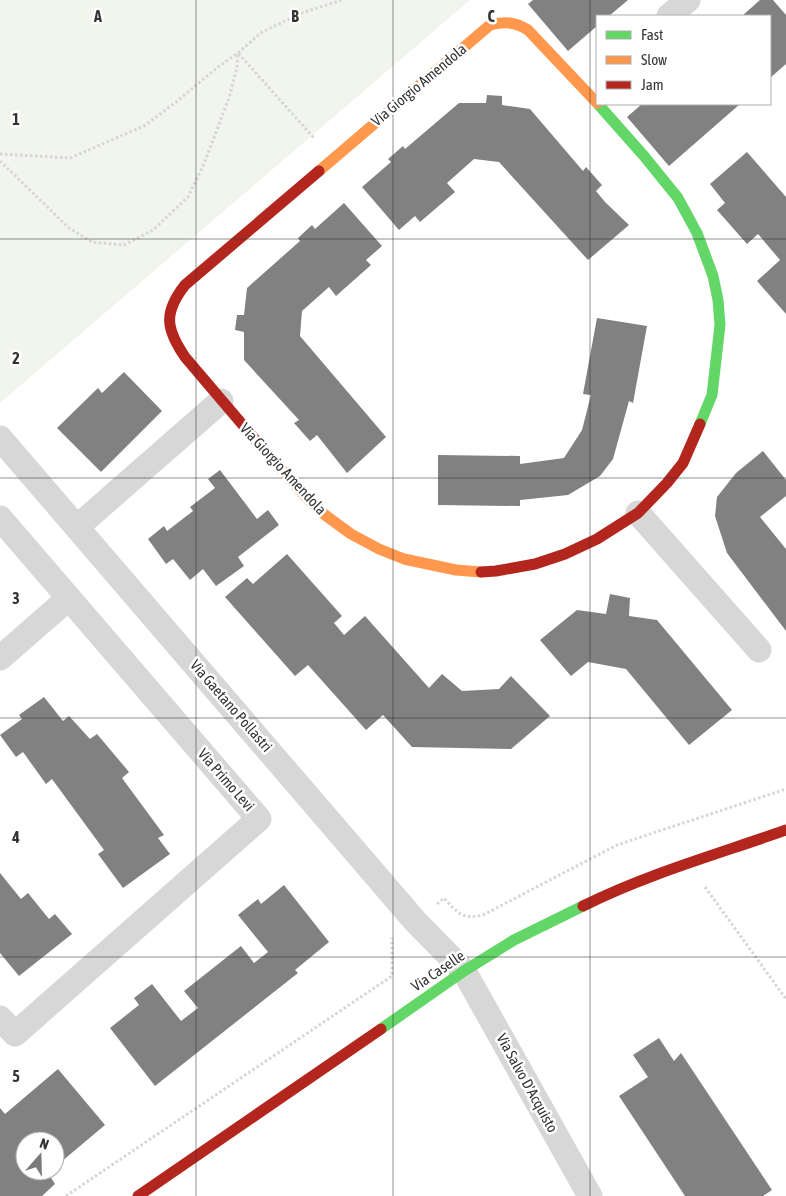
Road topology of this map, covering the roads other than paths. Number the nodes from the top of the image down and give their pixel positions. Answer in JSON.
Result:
{"nodes":[{"id":1,"x":688,"y":0,"type":"edge"},
{"id":2,"x":670,"y":15,"type":"edge"},
{"id":3,"x":594,"y":94,"type":"edge"},
{"id":4,"x":603,"y":105,"type":"edge"},
{"id":5,"x":221,"y":401,"type":"junction"},
{"id":6,"x":0,"y":438,"type":"edge"},
{"id":7,"x":638,"y":513,"type":"junction"},
{"id":8,"x":0,"y":518,"type":"edge"},
{"id":9,"x":77,"y":527,"type":"junction"},
{"id":10,"x":69,"y":598,"type":"junction"},
{"id":11,"x":758,"y":650,"type":"dead end"},
{"id":12,"x":0,"y":658,"type":"edge"},
{"id":13,"x":786,"y":830,"type":"edge"},
{"id":14,"x":464,"y":971,"type":"junction"},
{"id":15,"x":7,"y":1026,"type":"edge"},
{"id":16,"x":138,"y":1196,"type":"edge"},
{"id":17,"x":590,"y":1196,"type":"edge"}],
"edges":[{"from":1,"to":2,"type":"street"},
{"from":3,"to":5,"type":"street","name":"Via Giorgio Amendola"},
{"from":4,"to":7,"type":"street","name":"Via Giorgio Amendola"},
{"from":5,"to":7,"type":"street","name":"Via Giorgio Amendola"},
{"from":5,"to":9,"type":"street"},
{"from":6,"to":9,"type":"street","name":"Via Gaetano Pollastri"},
{"from":7,"to":11,"type":"street"},
{"from":8,"to":10,"type":"street","name":"Via Primo Levi"},
{"from":9,"to":14,"type":"street","name":"Via Gaetano Pollastri"},
{"from":10,"to":12,"type":"street"},
{"from":10,"to":15,"type":"street","name":"Via Primo Levi"},
{"from":13,"to":14,"type":"street","name":"Via Caselle"},
{"from":14,"to":16,"type":"street","name":"Via Caselle"},
{"from":14,"to":17,"type":"street","name":"Via Salvo D'Acquisto"}]}
